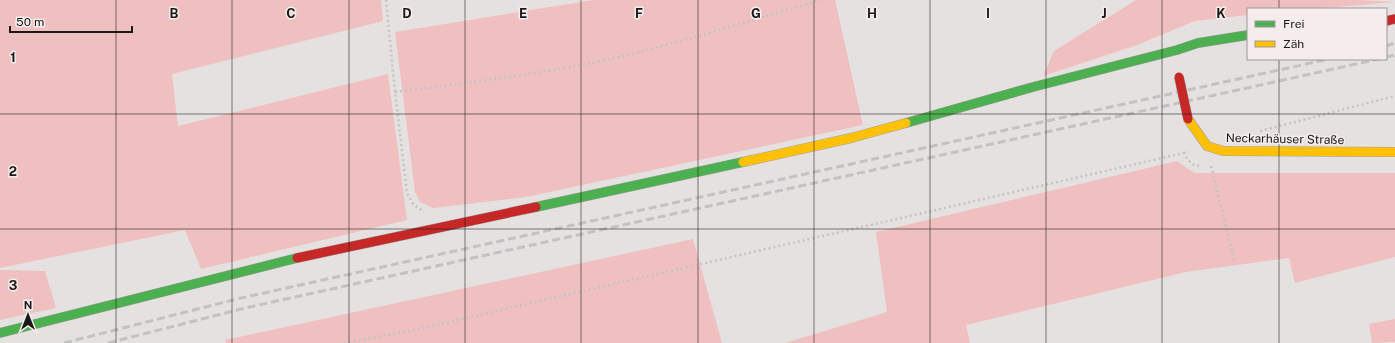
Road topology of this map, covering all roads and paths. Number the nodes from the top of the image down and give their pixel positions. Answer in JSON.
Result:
{"nodes":[{"id":1,"x":386,"y":0,"type":"edge"},
{"id":2,"x":821,"y":0,"type":"edge"},
{"id":3,"x":1247,"y":35,"type":"edge"},
{"id":4,"x":1179,"y":73,"type":"dead end"},
{"id":5,"x":395,"y":92,"type":"junction"},
{"id":6,"x":1395,"y":96,"type":"edge"},
{"id":7,"x":1255,"y":132,"type":"dead end"},
{"id":8,"x":1184,"y":152,"type":"dead end"},
{"id":9,"x":1395,"y":152,"type":"edge"},
{"id":10,"x":1211,"y":165,"type":"dead end"},
{"id":11,"x":430,"y":212,"type":"dead end"},
{"id":12,"x":1235,"y":263,"type":"dead end"},
{"id":13,"x":0,"y":333,"type":"edge"},
{"id":14,"x":344,"y":343,"type":"edge"}],
"edges":[{"from":1,"to":5,"type":"path"},
{"from":2,"to":5,"type":"path"},
{"from":3,"to":13,"type":"street"},
{"from":4,"to":9,"type":"street","name":"Neckarhäuser Straße","bridge":true},
{"from":5,"to":11,"type":"path"},
{"from":6,"to":7,"type":"path"},
{"from":8,"to":14,"type":"path"},
{"from":10,"to":12,"type":"path"}]}
